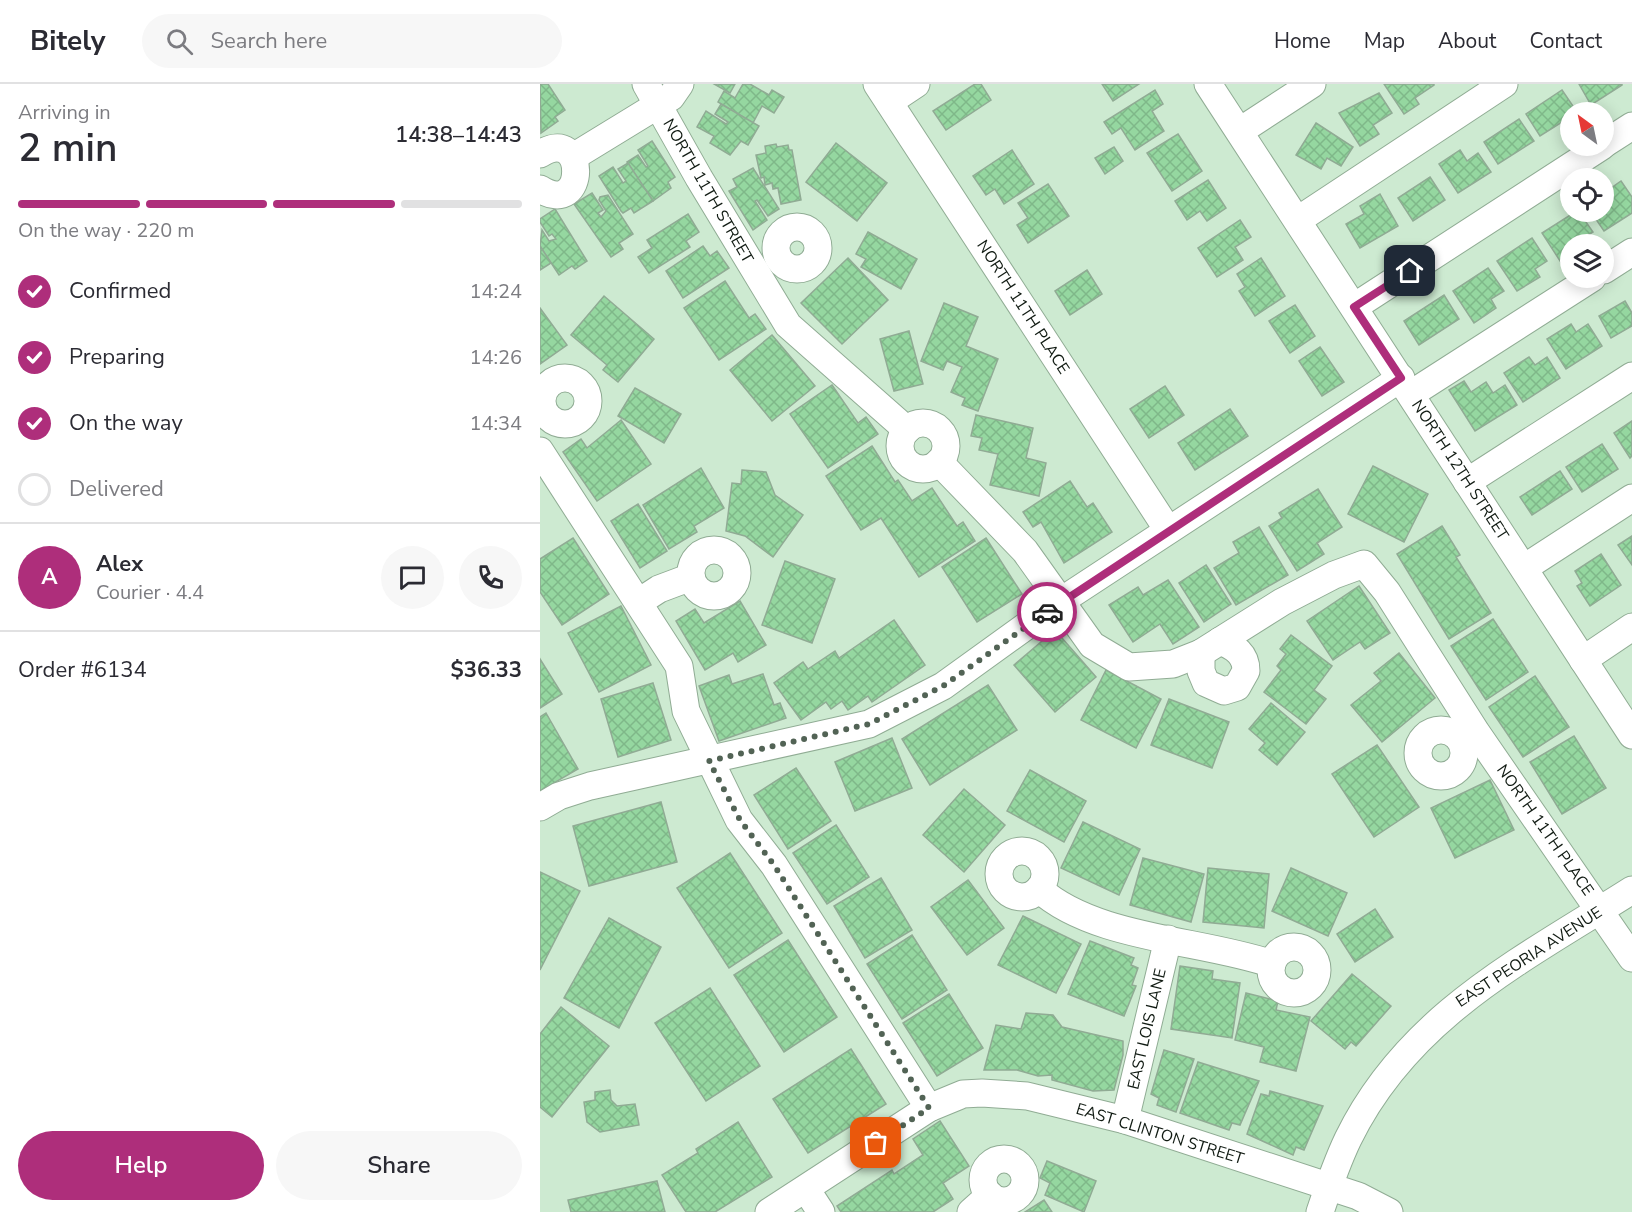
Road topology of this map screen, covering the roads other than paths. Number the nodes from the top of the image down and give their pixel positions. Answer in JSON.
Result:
{"nodes":[{"id":1,"x":680,"y":84,"type":"edge"},
{"id":2,"x":916,"y":84,"type":"edge"},
{"id":3,"x":1209,"y":84,"type":"edge"},
{"id":4,"x":1312,"y":84,"type":"edge"},
{"id":5,"x":1504,"y":84,"type":"edge"},
{"id":6,"x":883,"y":93,"type":"edge"},
{"id":7,"x":653,"y":94,"type":"edge"},
{"id":8,"x":1632,"y":126,"type":"edge"},
{"id":9,"x":1240,"y":131,"type":"junction"},
{"id":10,"x":1614,"y":138,"type":"edge"},
{"id":11,"x":540,"y":154,"type":"edge"},
{"id":12,"x":1586,"y":156,"type":"edge"},
{"id":13,"x":573,"y":157,"type":"junction"},
{"id":14,"x":540,"y":189,"type":"edge"},
{"id":15,"x":1298,"y":220,"type":"junction"},
{"id":16,"x":1632,"y":252,"type":"edge"},
{"id":17,"x":780,"y":260,"type":"dead end"},
{"id":18,"x":1614,"y":264,"type":"edge"},
{"id":19,"x":758,"y":277,"type":"junction"},
{"id":20,"x":1575,"y":288,"type":"edge"},
{"id":21,"x":1354,"y":307,"type":"junction"},
{"id":22,"x":1632,"y":376,"type":"edge"},
{"id":23,"x":1406,"y":386,"type":"junction"},
{"id":24,"x":540,"y":451,"type":"edge"},
{"id":25,"x":1467,"y":482,"type":"junction"},
{"id":26,"x":1632,"y":498,"type":"edge"},
{"id":27,"x":1168,"y":530,"type":"junction"},
{"id":28,"x":1364,"y":564,"type":"joint"},
{"id":29,"x":1524,"y":568,"type":"junction"},
{"id":30,"x":691,"y":576,"type":"dead end"},
{"id":31,"x":1061,"y":601,"type":"junction"},
{"id":32,"x":639,"y":602,"type":"junction"},
{"id":33,"x":1632,"y":627,"type":"edge"},
{"id":34,"x":1583,"y":660,"type":"junction"},
{"id":35,"x":1632,"y":735,"type":"edge"},
{"id":36,"x":709,"y":761,"type":"junction"},
{"id":37,"x":540,"y":807,"type":"edge"},
{"id":38,"x":1039,"y":889,"type":"dead end"},
{"id":39,"x":1632,"y":890,"type":"edge"},
{"id":40,"x":1601,"y":910,"type":"junction"},
{"id":41,"x":1168,"y":939,"type":"junction"},
{"id":42,"x":1632,"y":958,"type":"edge"},
{"id":43,"x":1272,"y":964,"type":"dead end"},
{"id":44,"x":929,"y":1108,"type":"junction"},
{"id":45,"x":1125,"y":1120,"type":"junction"},
{"id":46,"x":806,"y":1189,"type":"junction"},
{"id":47,"x":1325,"y":1200,"type":"edge"},
{"id":48,"x":769,"y":1212,"type":"edge"},
{"id":49,"x":820,"y":1212,"type":"edge"},
{"id":50,"x":1389,"y":1212,"type":"edge"}],
"edges":[{"from":1,"to":7,"type":"street","name":"NORTH 11TH STREET"},
{"from":2,"to":6,"type":"street"},
{"from":3,"to":9,"type":"street","name":"NORTH 12TH STREET"},
{"from":4,"to":9,"type":"street"},
{"from":5,"to":15,"type":"street"},
{"from":6,"to":27,"type":"street","name":"NORTH 11TH PLACE"},
{"from":7,"to":13,"type":"street"},
{"from":7,"to":19,"type":"street","name":"NORTH 11TH STREET"},
{"from":8,"to":10,"type":"street"},
{"from":9,"to":15,"type":"street","name":"NORTH 12TH STREET"},
{"from":11,"to":13,"type":"street"},
{"from":12,"to":21,"type":"street"},
{"from":13,"to":14,"type":"street"},
{"from":15,"to":21,"type":"street","name":"NORTH 12TH STREET"},
{"from":16,"to":18,"type":"street"},
{"from":17,"to":19,"type":"street","name":"NORTH 11TH STREET"},
{"from":19,"to":31,"type":"street","name":"NORTH 11TH STREET"},
{"from":20,"to":23,"type":"street"},
{"from":21,"to":23,"type":"street","name":"NORTH 12TH STREET"},
{"from":22,"to":25,"type":"street"},
{"from":23,"to":25,"type":"street","name":"NORTH 12TH STREET"},
{"from":23,"to":27,"type":"street"},
{"from":24,"to":32,"type":"street"},
{"from":25,"to":29,"type":"street","name":"NORTH 12TH STREET"},
{"from":26,"to":29,"type":"street"},
{"from":27,"to":31,"type":"street"},
{"from":28,"to":31,"type":"street","name":"NORTH 11TH STREET"},
{"from":28,"to":40,"type":"street","name":"NORTH 11TH PLACE"},
{"from":29,"to":34,"type":"street","name":"NORTH 12TH STREET"},
{"from":30,"to":32,"type":"street"},
{"from":31,"to":36,"type":"street"},
{"from":32,"to":36,"type":"street"},
{"from":33,"to":34,"type":"street"},
{"from":34,"to":35,"type":"street","name":"NORTH 12TH STREET"},
{"from":36,"to":37,"type":"street"},
{"from":36,"to":44,"type":"street"},
{"from":38,"to":41,"type":"street"},
{"from":39,"to":40,"type":"street","name":"EAST PEORIA AVENUE"},
{"from":40,"to":42,"type":"street","name":"NORTH 11TH PLACE"},
{"from":40,"to":47,"type":"street","name":"EAST PEORIA AVENUE"},
{"from":41,"to":43,"type":"street"},
{"from":41,"to":45,"type":"street","name":"EAST LOIS LANE"},
{"from":44,"to":45,"type":"street","name":"EAST CLINTON STREET"},
{"from":44,"to":46,"type":"street","name":"EAST CLINTON STREET"},
{"from":45,"to":47,"type":"street","name":"EAST CLINTON STREET"},
{"from":46,"to":48,"type":"street","name":"EAST CLINTON STREET"},
{"from":46,"to":49,"type":"street"},
{"from":47,"to":50,"type":"street","name":"EAST CLINTON STREET"}]}
